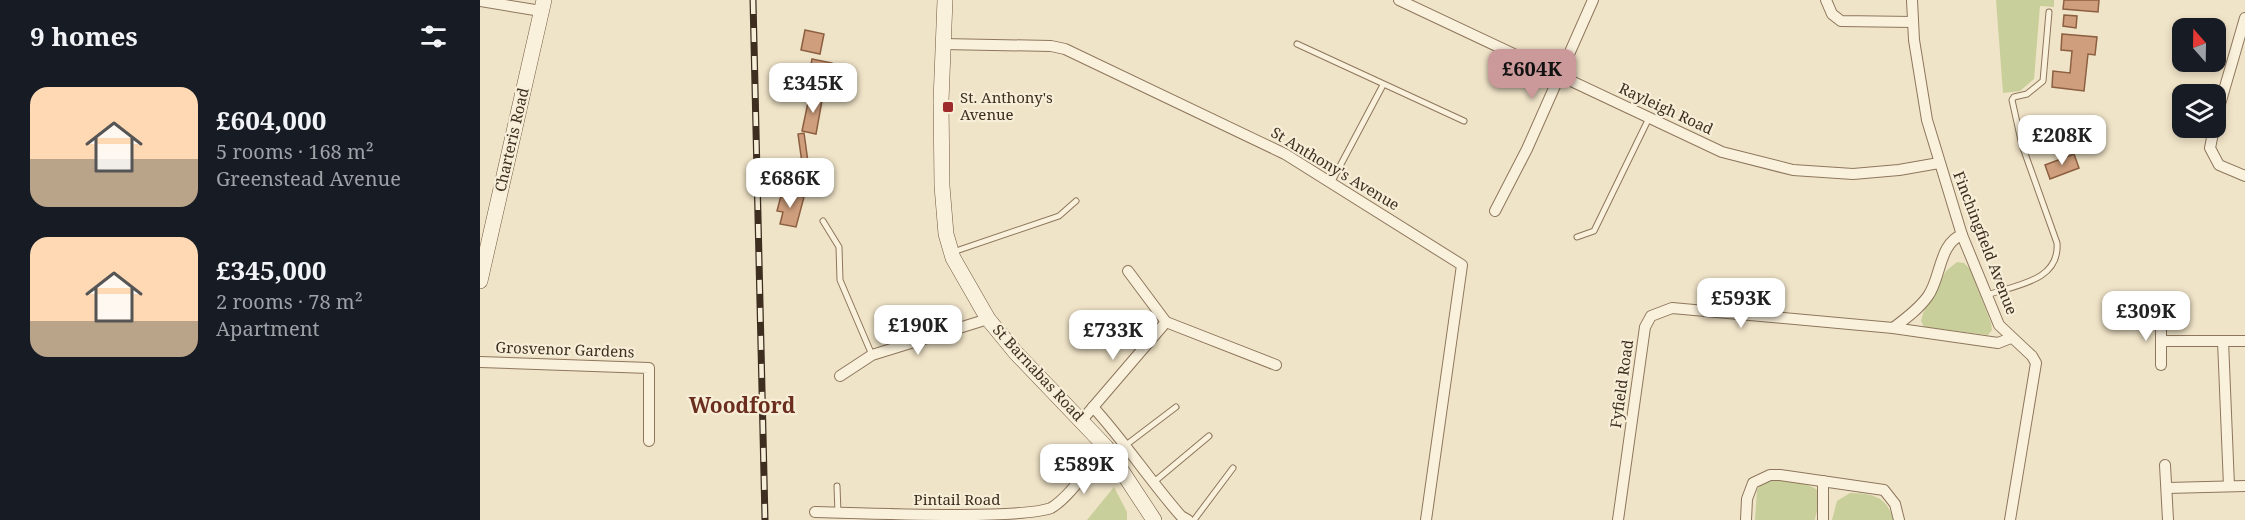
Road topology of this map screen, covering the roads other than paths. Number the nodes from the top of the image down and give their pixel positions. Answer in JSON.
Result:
{"nodes":[{"id":1,"x":945,"y":0,"type":"edge"},
{"id":2,"x":1399,"y":0,"type":"edge"},
{"id":3,"x":1593,"y":0,"type":"edge"},
{"id":4,"x":1826,"y":0,"type":"edge"},
{"id":5,"x":1912,"y":0,"type":"edge"},
{"id":6,"x":480,"y":1,"type":"edge"},
{"id":7,"x":543,"y":6,"type":"edge"},
{"id":8,"x":2049,"y":12,"type":"dead end"},
{"id":9,"x":2245,"y":18,"type":"edge"},
{"id":10,"x":1913,"y":22,"type":"junction"},
{"id":11,"x":943,"y":44,"type":"junction"},
{"id":12,"x":1297,"y":44,"type":"dead end"},
{"id":13,"x":1558,"y":75,"type":"junction"},
{"id":14,"x":2226,"y":84,"type":"edge"},
{"id":15,"x":1383,"y":85,"type":"junction"},
{"id":16,"x":1649,"y":118,"type":"junction"},
{"id":17,"x":1464,"y":121,"type":"dead end"},
{"id":18,"x":2212,"y":138,"type":"edge"},
{"id":19,"x":1939,"y":163,"type":"junction"},
{"id":20,"x":2245,"y":176,"type":"edge"},
{"id":21,"x":1331,"y":183,"type":"junction"},
{"id":22,"x":1076,"y":201,"type":"dead end"},
{"id":23,"x":1495,"y":211,"type":"dead end"},
{"id":24,"x":823,"y":221,"type":"dead end"},
{"id":25,"x":1962,"y":235,"type":"junction"},
{"id":26,"x":1577,"y":237,"type":"dead end"},
{"id":27,"x":952,"y":253,"type":"junction"},
{"id":28,"x":1128,"y":271,"type":"dead end"},
{"id":29,"x":480,"y":281,"type":"edge"},
{"id":30,"x":1986,"y":295,"type":"junction"},
{"id":31,"x":988,"y":319,"type":"junction"},
{"id":32,"x":2161,"y":319,"type":"dead end"},
{"id":33,"x":1166,"y":322,"type":"junction"},
{"id":34,"x":1893,"y":328,"type":"junction"},
{"id":35,"x":2011,"y":338,"type":"junction"},
{"id":36,"x":2161,"y":341,"type":"junction"},
{"id":37,"x":2223,"y":341,"type":"junction"},
{"id":38,"x":2245,"y":341,"type":"edge"},
{"id":39,"x":872,"y":356,"type":"junction"},
{"id":40,"x":480,"y":362,"type":"edge"},
{"id":41,"x":1276,"y":365,"type":"dead end"},
{"id":42,"x":2161,"y":365,"type":"dead end"},
{"id":43,"x":840,"y":376,"type":"dead end"},
{"id":44,"x":1176,"y":406,"type":"dead end"},
{"id":45,"x":1093,"y":407,"type":"junction"},
{"id":46,"x":1082,"y":420,"type":"junction"},
{"id":47,"x":1209,"y":436,"type":"dead end"},
{"id":48,"x":649,"y":441,"type":"dead end"},
{"id":49,"x":1126,"y":445,"type":"junction"},
{"id":50,"x":1106,"y":447,"type":"junction"},
{"id":51,"x":2166,"y":465,"type":"dead end"},
{"id":52,"x":1233,"y":468,"type":"dead end"},
{"id":53,"x":1823,"y":481,"type":"junction"},
{"id":54,"x":1152,"y":483,"type":"junction"},
{"id":55,"x":837,"y":486,"type":"dead end"},
{"id":56,"x":2229,"y":486,"type":"junction"},
{"id":57,"x":2245,"y":486,"type":"edge"},
{"id":58,"x":2167,"y":488,"type":"junction"},
{"id":59,"x":815,"y":512,"type":"dead end"},
{"id":60,"x":838,"y":513,"type":"junction"},
{"id":61,"x":1147,"y":513,"type":"edge"},
{"id":62,"x":1188,"y":520,"type":"edge"},
{"id":63,"x":1194,"y":520,"type":"edge"},
{"id":64,"x":1426,"y":520,"type":"edge"},
{"id":65,"x":1618,"y":520,"type":"edge"},
{"id":66,"x":1746,"y":520,"type":"edge"},
{"id":67,"x":1822,"y":520,"type":"edge"},
{"id":68,"x":1899,"y":520,"type":"edge"},
{"id":69,"x":2010,"y":520,"type":"edge"},
{"id":70,"x":2168,"y":520,"type":"edge"}],
"edges":[{"from":1,"to":11,"type":"street","name":"St Barnabas Road"},
{"from":2,"to":13,"type":"street","name":"Rayleigh Road"},
{"from":3,"to":13,"type":"street"},
{"from":4,"to":10,"type":"street"},
{"from":5,"to":10,"type":"street","name":"Finchingfield Avenue"},
{"from":6,"to":7,"type":"street"},
{"from":7,"to":29,"type":"street","name":"Charteris Road"},
{"from":8,"to":30,"type":"lane"},
{"from":9,"to":14,"type":"street"},
{"from":10,"to":19,"type":"street","name":"Finchingfield Avenue"},
{"from":11,"to":21,"type":"street","name":"St Anthony's Avenue"},
{"from":11,"to":27,"type":"street","name":"St Barnabas Road"},
{"from":12,"to":15,"type":"lane"},
{"from":13,"to":16,"type":"street","name":"Rayleigh Road"},
{"from":13,"to":23,"type":"street"},
{"from":15,"to":17,"type":"lane"},
{"from":15,"to":21,"type":"lane"},
{"from":16,"to":19,"type":"street","name":"Rayleigh Road"},
{"from":16,"to":26,"type":"lane"},
{"from":18,"to":20,"type":"street"},
{"from":19,"to":25,"type":"street","name":"Finchingfield Avenue"},
{"from":21,"to":64,"type":"street","name":"St Anthony's Avenue"},
{"from":22,"to":27,"type":"lane"},
{"from":24,"to":39,"type":"lane"},
{"from":25,"to":30,"type":"street","name":"Finchingfield Avenue"},
{"from":25,"to":34,"type":"street"},
{"from":27,"to":31,"type":"street","name":"St Barnabas Road"},
{"from":28,"to":33,"type":"street"},
{"from":30,"to":35,"type":"street","name":"Finchingfield Avenue"},
{"from":31,"to":39,"type":"street"},
{"from":31,"to":46,"type":"street","name":"St Barnabas Road"},
{"from":32,"to":36,"type":"street"},
{"from":33,"to":41,"type":"street"},
{"from":33,"to":45,"type":"street"},
{"from":34,"to":35,"type":"street","name":"Fyfield Road"},
{"from":34,"to":65,"type":"street","name":"Fyfield Road"},
{"from":35,"to":69,"type":"street","name":"Finchingfield Avenue"},
{"from":36,"to":37,"type":"street"},
{"from":36,"to":42,"type":"street"},
{"from":37,"to":38,"type":"street"},
{"from":37,"to":56,"type":"street"},
{"from":39,"to":43,"type":"street"},
{"from":40,"to":48,"type":"street","name":"Grosvenor Gardens"},
{"from":44,"to":49,"type":"lane"},
{"from":45,"to":46,"type":"street"},
{"from":45,"to":49,"type":"street"},
{"from":46,"to":50,"type":"street","name":"St Barnabas Road"},
{"from":47,"to":54,"type":"lane"},
{"from":49,"to":54,"type":"street"},
{"from":50,"to":60,"type":"street","name":"Pintail Road"},
{"from":50,"to":61,"type":"street","name":"St Barnabas Road"},
{"from":51,"to":58,"type":"street"},
{"from":52,"to":63,"type":"lane"},
{"from":53,"to":66,"type":"street"},
{"from":53,"to":67,"type":"street"},
{"from":53,"to":68,"type":"street"},
{"from":54,"to":62,"type":"street"},
{"from":55,"to":60,"type":"lane"},
{"from":56,"to":57,"type":"street"},
{"from":56,"to":58,"type":"street"},
{"from":58,"to":70,"type":"street"},
{"from":59,"to":60,"type":"street","name":"Pintail Road"}]}
